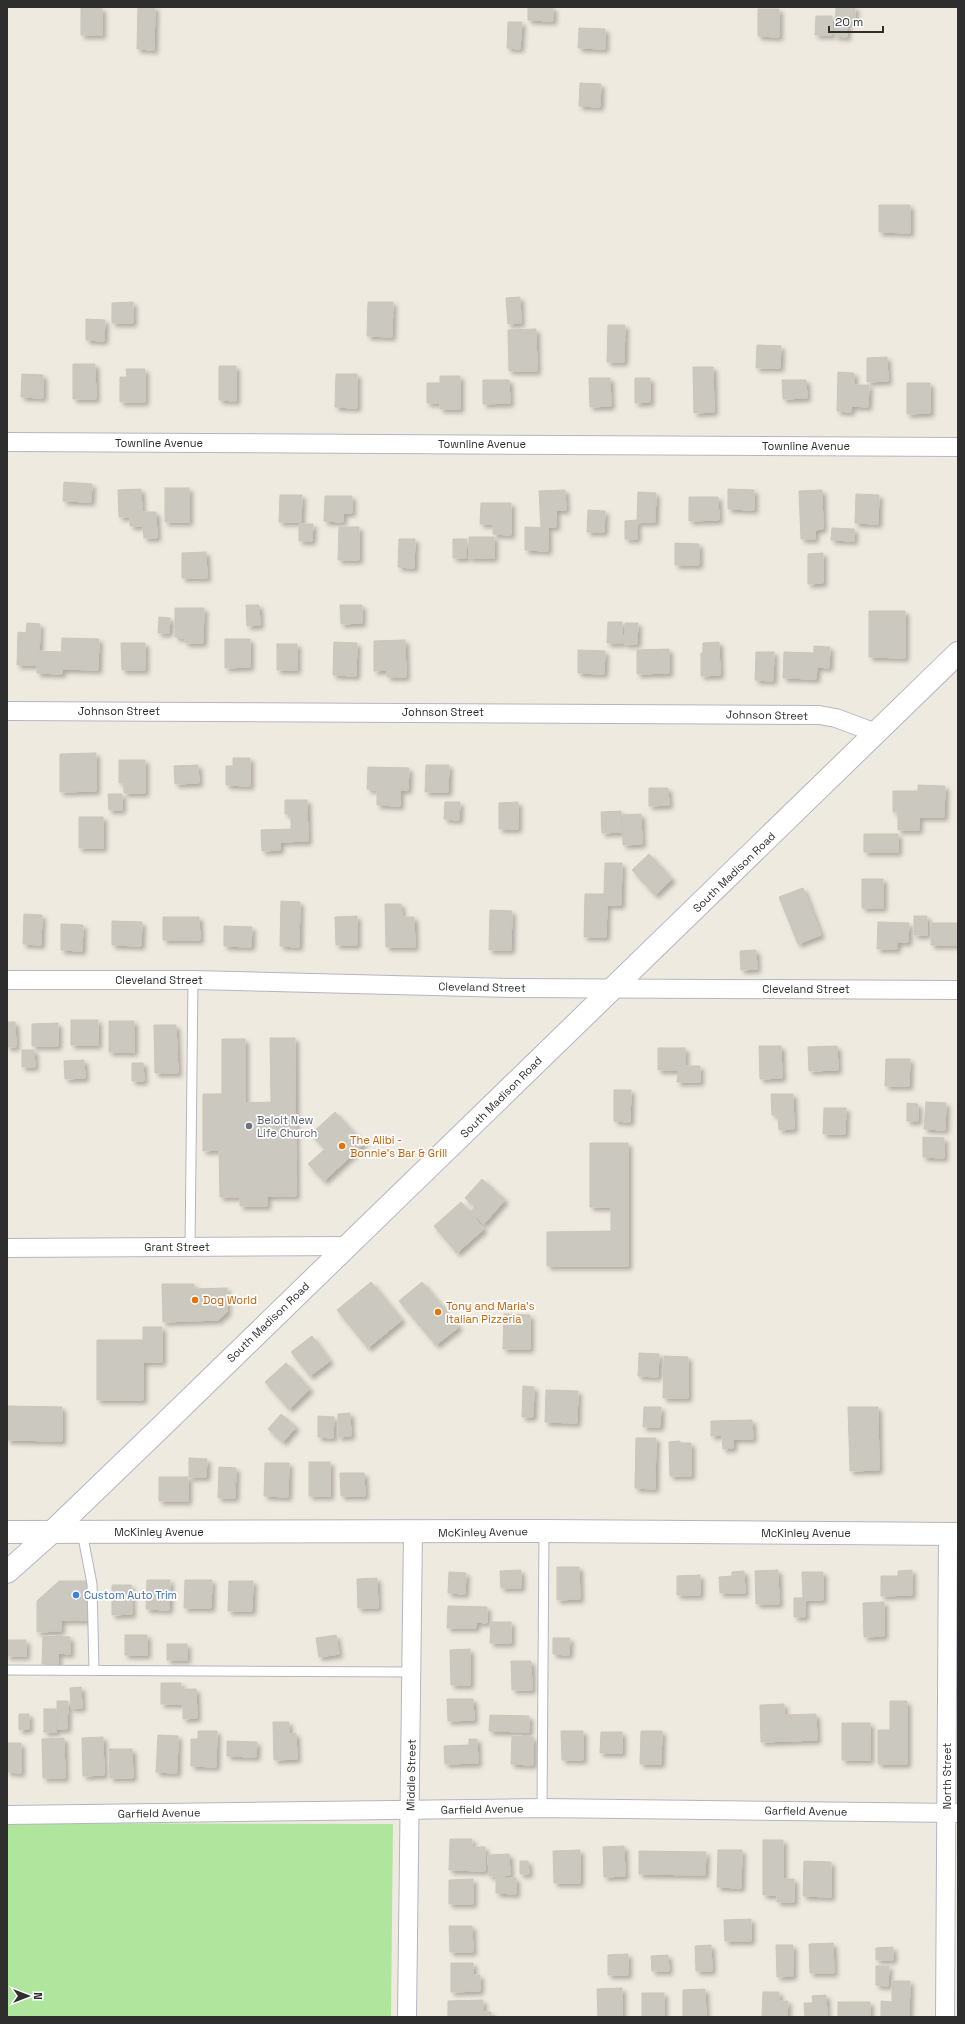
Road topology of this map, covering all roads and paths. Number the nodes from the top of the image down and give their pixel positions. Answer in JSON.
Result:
{"nodes":[{"id":1,"x":7,"y":442,"type":"edge"},
{"id":2,"x":958,"y":447,"type":"edge"},
{"id":3,"x":958,"y":653,"type":"edge"},
{"id":4,"x":7,"y":711,"type":"edge"},
{"id":5,"x":876,"y":733,"type":"junction"},
{"id":6,"x":7,"y":980,"type":"edge"},
{"id":7,"x":193,"y":980,"type":"junction"},
{"id":8,"x":614,"y":988,"type":"junction"},
{"id":9,"x":958,"y":990,"type":"edge"},
{"id":10,"x":347,"y":1246,"type":"junction"},
{"id":11,"x":190,"y":1247,"type":"junction"},
{"id":12,"x":7,"y":1248,"type":"edge"},
{"id":13,"x":544,"y":1531,"type":"junction"},
{"id":14,"x":7,"y":1532,"type":"edge"},
{"id":15,"x":52,"y":1532,"type":"junction"},
{"id":16,"x":82,"y":1532,"type":"junction"},
{"id":17,"x":413,"y":1532,"type":"junction"},
{"id":18,"x":953,"y":1534,"type":"edge"},
{"id":19,"x":7,"y":1572,"type":"edge"},
{"id":20,"x":7,"y":1670,"type":"edge"},
{"id":21,"x":94,"y":1670,"type":"junction"},
{"id":22,"x":412,"y":1672,"type":"junction"},
{"id":23,"x":542,"y":1808,"type":"junction"},
{"id":24,"x":410,"y":1810,"type":"junction"},
{"id":25,"x":952,"y":1813,"type":"edge"},
{"id":26,"x":7,"y":1815,"type":"edge"},
{"id":27,"x":407,"y":2017,"type":"edge"},
{"id":28,"x":945,"y":2017,"type":"edge"}],
"edges":[{"from":1,"to":2,"type":"street","name":"Townline Avenue"},
{"from":3,"to":5,"type":"main road","name":"South Madison Road"},
{"from":4,"to":5,"type":"street","name":"Johnson Street"},
{"from":5,"to":8,"type":"main road","name":"South Madison Road"},
{"from":6,"to":7,"type":"street","name":"Cleveland Street"},
{"from":7,"to":8,"type":"street","name":"Cleveland Street"},
{"from":7,"to":11,"type":"lane"},
{"from":8,"to":9,"type":"street","name":"Cleveland Street"},
{"from":8,"to":10,"type":"main road","name":"South Madison Road"},
{"from":10,"to":11,"type":"street","name":"Grant Street"},
{"from":10,"to":15,"type":"main road","name":"South Madison Road"},
{"from":11,"to":12,"type":"street","name":"Grant Street"},
{"from":13,"to":17,"type":"main road","name":"McKinley Avenue"},
{"from":13,"to":18,"type":"main road","name":"McKinley Avenue"},
{"from":13,"to":23,"type":"lane"},
{"from":14,"to":15,"type":"main road","name":"McKinley Avenue"},
{"from":15,"to":16,"type":"main road","name":"McKinley Avenue"},
{"from":15,"to":19,"type":"main road","name":"South Madison Road"},
{"from":16,"to":17,"type":"main road","name":"McKinley Avenue"},
{"from":16,"to":21,"type":"lane"},
{"from":17,"to":22,"type":"street","name":"Middle Street"},
{"from":18,"to":25,"type":"street","name":"North Street"},
{"from":20,"to":21,"type":"lane"},
{"from":21,"to":22,"type":"lane"},
{"from":22,"to":24,"type":"street","name":"Middle Street"},
{"from":23,"to":24,"type":"street","name":"Garfield Avenue"},
{"from":23,"to":25,"type":"street","name":"Garfield Avenue"},
{"from":24,"to":26,"type":"street","name":"Garfield Avenue"},
{"from":24,"to":27,"type":"street","name":"Middle Street"},
{"from":25,"to":28,"type":"street","name":"North Street"}]}
